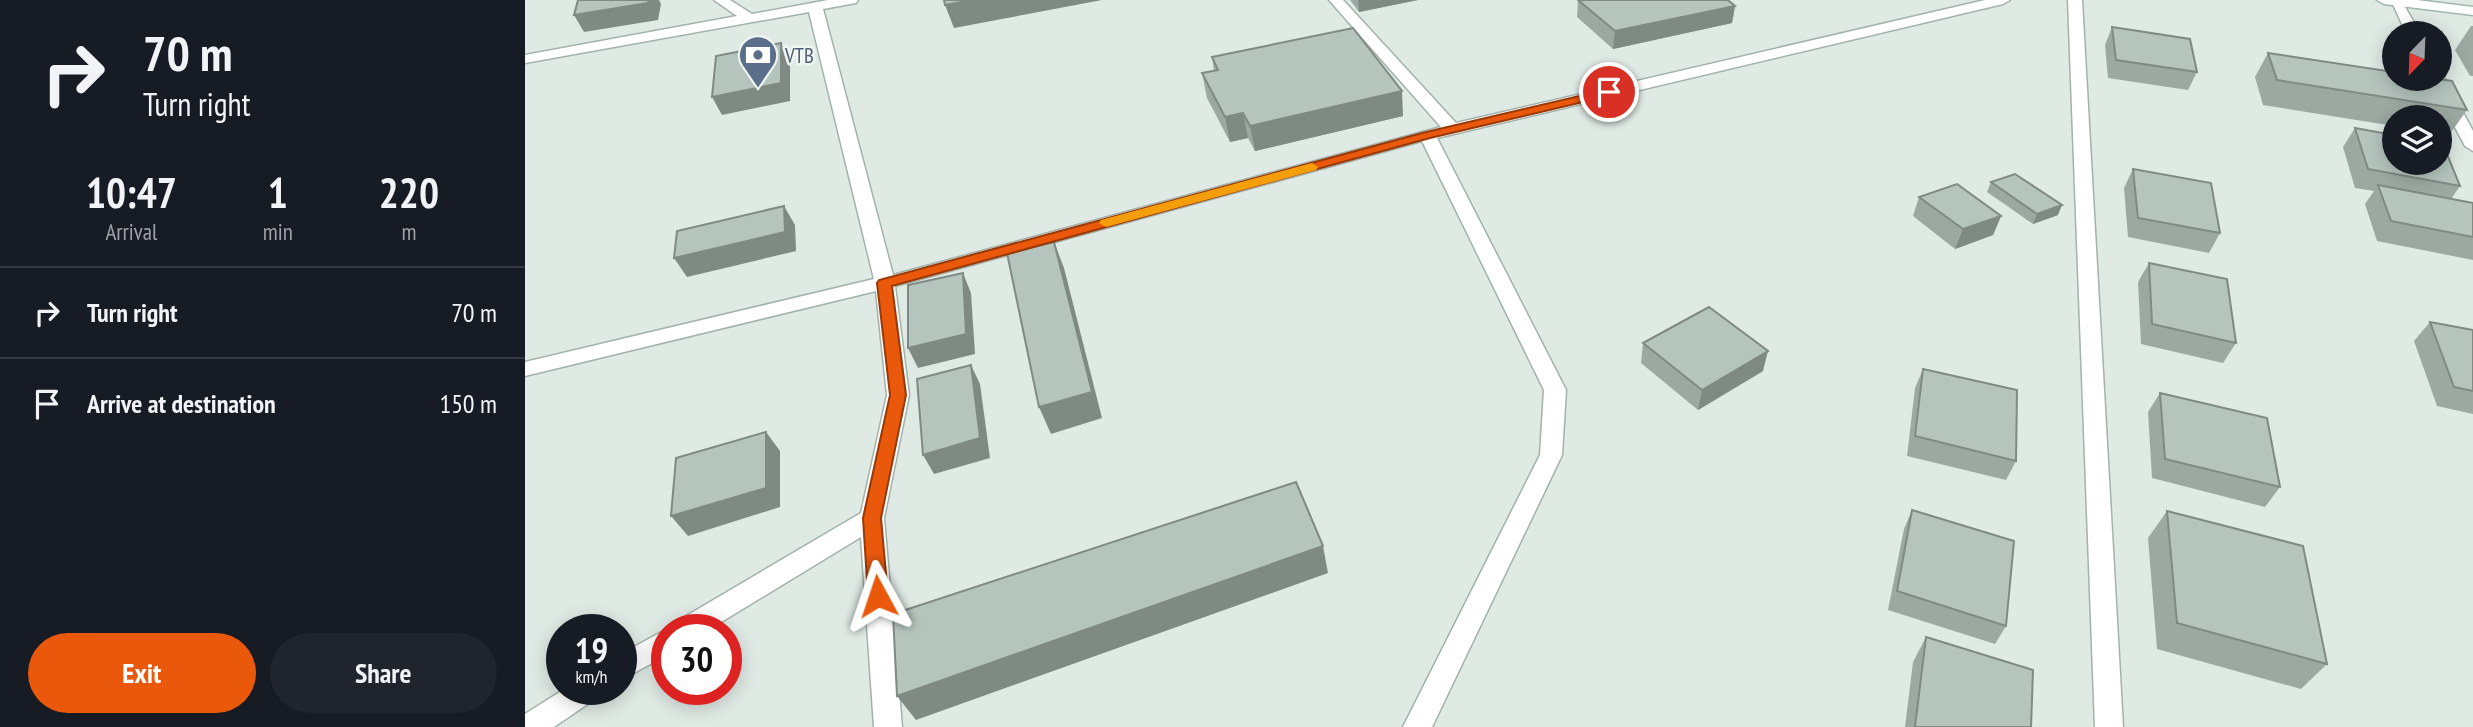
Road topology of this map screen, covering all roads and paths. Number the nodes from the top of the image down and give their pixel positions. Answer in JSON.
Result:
{"nodes":[{"id":1,"x":721,"y":0,"type":"edge"},
{"id":2,"x":851,"y":0,"type":"edge"},
{"id":3,"x":1336,"y":0,"type":"edge"},
{"id":4,"x":2003,"y":0,"type":"edge"},
{"id":5,"x":2075,"y":0,"type":"edge"},
{"id":6,"x":2390,"y":1,"type":"edge"},
{"id":7,"x":815,"y":7,"type":"junction"},
{"id":8,"x":2473,"y":11,"type":"edge"},
{"id":9,"x":750,"y":19,"type":"junction"},
{"id":10,"x":2404,"y":21,"type":"edge"},
{"id":11,"x":525,"y":59,"type":"edge"},
{"id":12,"x":2443,"y":91,"type":"edge"},
{"id":13,"x":1452,"y":129,"type":"junction"},
{"id":14,"x":1427,"y":135,"type":"junction"},
{"id":15,"x":2473,"y":146,"type":"edge"},
{"id":16,"x":884,"y":283,"type":"junction"},
{"id":17,"x":525,"y":369,"type":"edge"},
{"id":18,"x":872,"y":518,"type":"junction"},
{"id":19,"x":712,"y":614,"type":"edge"},
{"id":20,"x":563,"y":705,"type":"edge"},
{"id":21,"x":530,"y":727,"type":"edge"},
{"id":22,"x":888,"y":727,"type":"edge"},
{"id":23,"x":1417,"y":727,"type":"edge"},
{"id":24,"x":2109,"y":727,"type":"edge"}],
"edges":[{"from":1,"to":9,"type":"street"},
{"from":2,"to":7,"type":"street"},
{"from":3,"to":13,"type":"street"},
{"from":4,"to":13,"type":"street"},
{"from":5,"to":24,"type":"street"},
{"from":6,"to":8,"type":"street"},
{"from":6,"to":10,"type":"street"},
{"from":7,"to":9,"type":"street"},
{"from":7,"to":16,"type":"street"},
{"from":9,"to":11,"type":"street"},
{"from":12,"to":15,"type":"street"},
{"from":13,"to":14,"type":"street"},
{"from":14,"to":16,"type":"street"},
{"from":14,"to":23,"type":"street"},
{"from":16,"to":17,"type":"street"},
{"from":16,"to":18,"type":"street"},
{"from":18,"to":19,"type":"street"},
{"from":18,"to":22,"type":"street"},
{"from":20,"to":21,"type":"street"}]}
